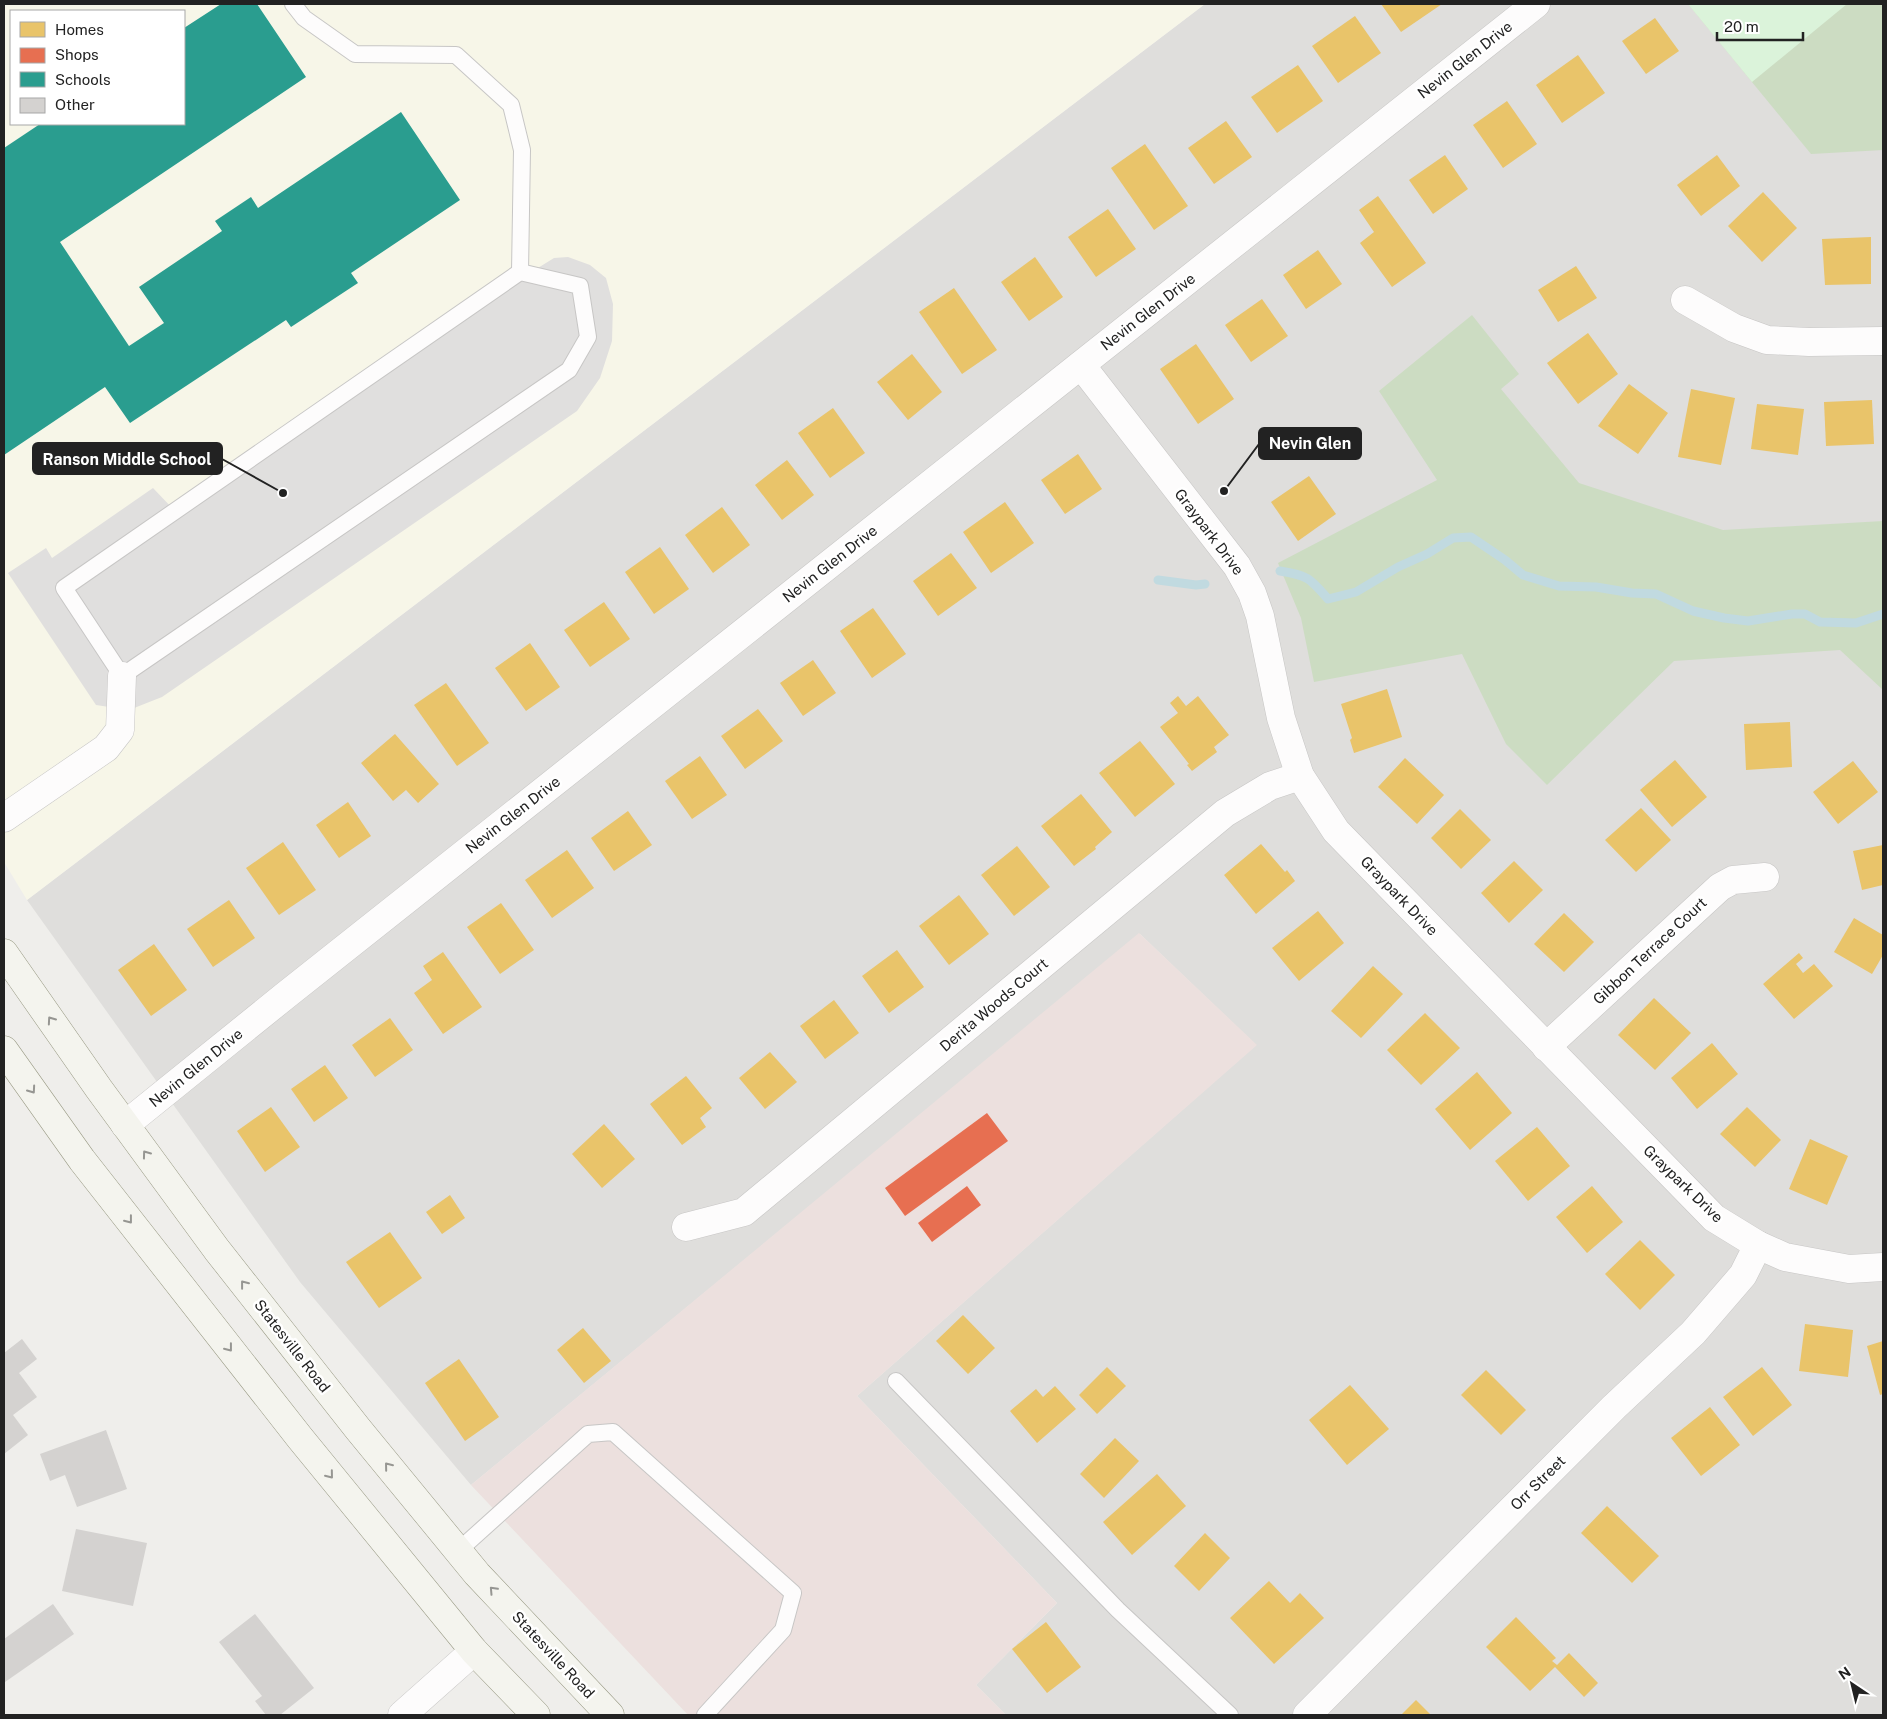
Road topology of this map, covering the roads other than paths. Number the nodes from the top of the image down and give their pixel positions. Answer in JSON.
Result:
{"nodes":[{"id":1,"x":293,"y":4,"type":"edge"},
{"id":2,"x":1536,"y":4,"type":"edge"},
{"id":3,"x":520,"y":272,"type":"junction"},
{"id":4,"x":1685,"y":300,"type":"dead end"},
{"id":5,"x":1883,"y":341,"type":"edge"},
{"id":6,"x":1081,"y":365,"type":"junction"},
{"id":7,"x":122,"y":676,"type":"junction"},
{"id":8,"x":1300,"y":776,"type":"junction"},
{"id":9,"x":4,"y":818,"type":"edge"},
{"id":10,"x":1765,"y":877,"type":"dead end"},
{"id":11,"x":4,"y":952,"type":"edge"},
{"id":12,"x":1546,"y":1047,"type":"junction"},
{"id":13,"x":4,"y":1050,"type":"edge"},
{"id":14,"x":125,"y":1125,"type":"junction"},
{"id":15,"x":686,"y":1228,"type":"dead end"},
{"id":16,"x":1758,"y":1245,"type":"junction"},
{"id":17,"x":1883,"y":1267,"type":"edge"},
{"id":18,"x":896,"y":1381,"type":"dead end"},
{"id":19,"x":458,"y":1551,"type":"junction"},
{"id":20,"x":474,"y":1651,"type":"junction"},
{"id":21,"x":402,"y":1715,"type":"edge"},
{"id":22,"x":536,"y":1715,"type":"edge"},
{"id":23,"x":610,"y":1715,"type":"edge"},
{"id":24,"x":705,"y":1715,"type":"edge"},
{"id":25,"x":1230,"y":1715,"type":"edge"},
{"id":26,"x":1307,"y":1715,"type":"edge"}],
"edges":[{"from":1,"to":3,"type":"lane"},
{"from":2,"to":6,"type":"street","name":"Nevin Glen Drive"},
{"from":3,"to":7,"type":"lane"},
{"from":3,"to":7,"type":"lane"},
{"from":4,"to":5,"type":"street"},
{"from":6,"to":8,"type":"street","name":"Graypark Drive"},
{"from":6,"to":14,"type":"street","name":"Nevin Glen Drive"},
{"from":7,"to":9,"type":"street"},
{"from":8,"to":12,"type":"street","name":"Graypark Drive"},
{"from":8,"to":15,"type":"street","name":"Derita Woods Court"},
{"from":10,"to":12,"type":"street","name":"Gibbon Terrace Court"},
{"from":14,"to":11,"type":"main road","name":"Statesville Road","one_way":true},
{"from":12,"to":16,"type":"street","name":"Graypark Drive"},
{"from":13,"to":20,"type":"main road","one_way":true},
{"from":19,"to":14,"type":"main road","name":"Statesville Road","one_way":true},
{"from":16,"to":17,"type":"street","name":"Graypark Drive"},
{"from":16,"to":26,"type":"street","name":"Orr Street"},
{"from":18,"to":25,"type":"lane"},
{"from":23,"to":19,"type":"main road","name":"Statesville Road","one_way":true},
{"from":19,"to":24,"type":"lane"},
{"from":20,"to":21,"type":"street"},
{"from":20,"to":22,"type":"main road"}]}
